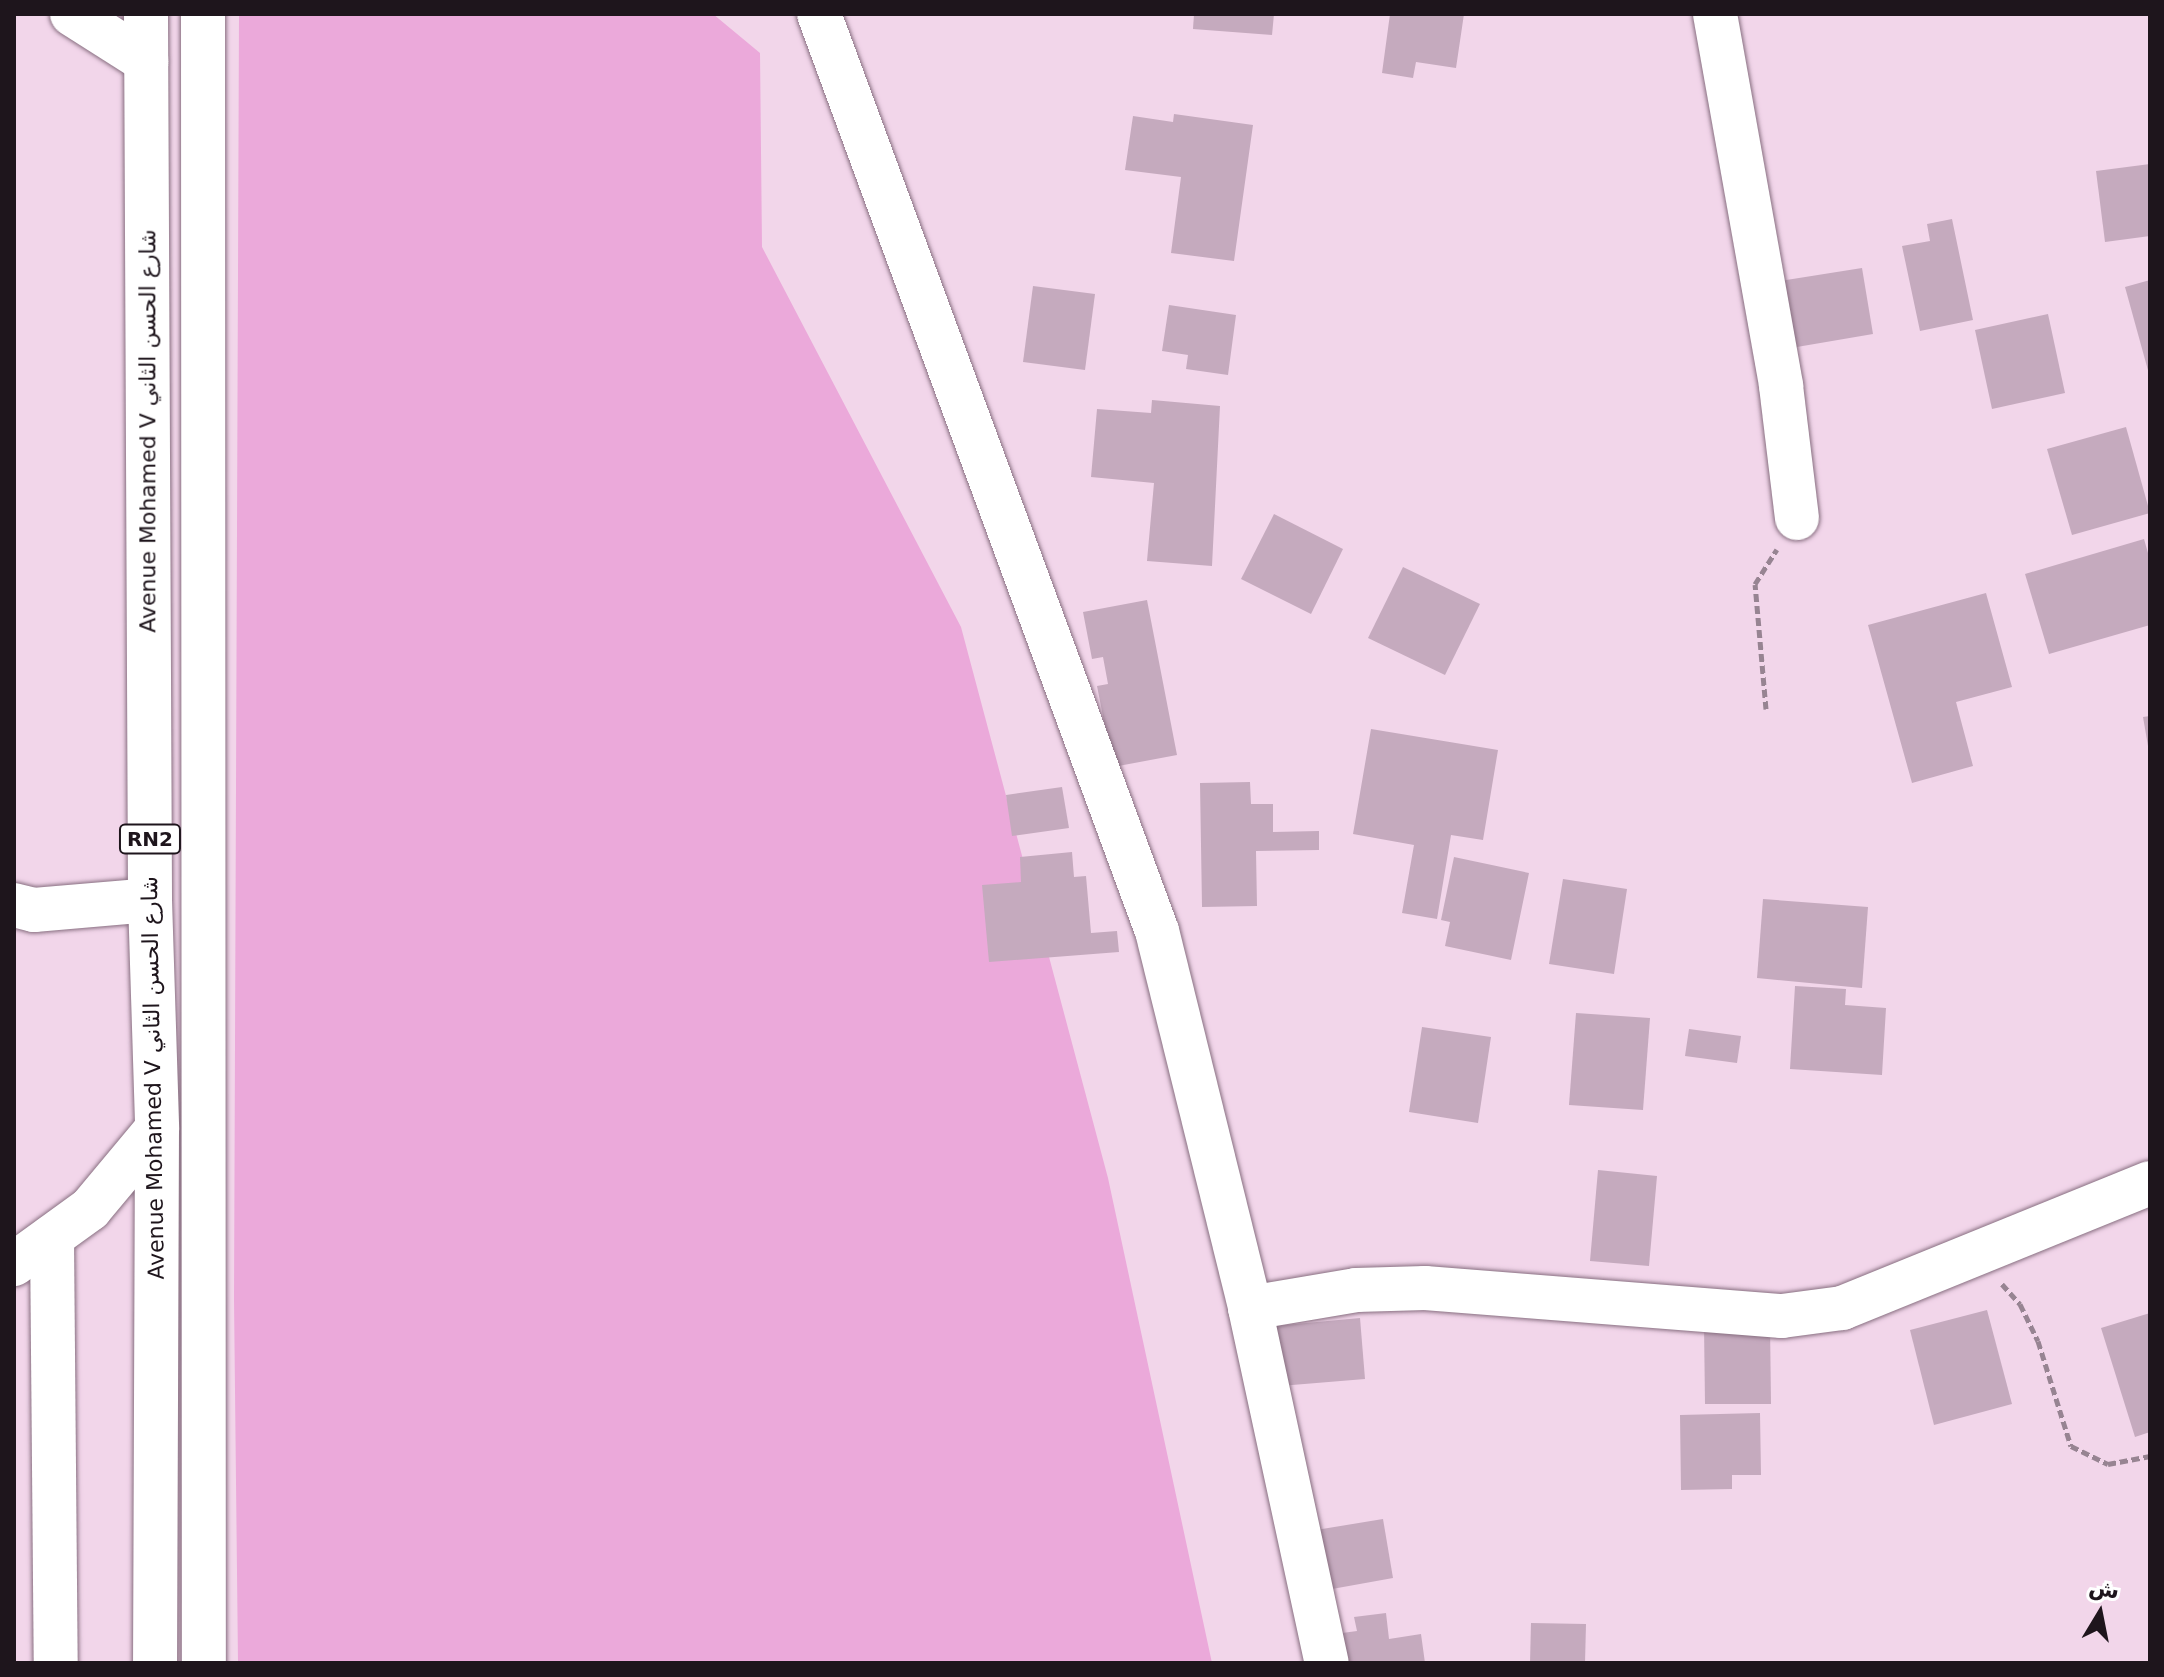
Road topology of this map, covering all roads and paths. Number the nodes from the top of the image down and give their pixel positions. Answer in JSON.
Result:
{"nodes":[{"id":1,"x":72,"y":14,"type":"edge"},
{"id":2,"x":146,"y":14,"type":"edge"},
{"id":3,"x":203,"y":14,"type":"edge"},
{"id":4,"x":819,"y":14,"type":"edge"},
{"id":5,"x":1715,"y":14,"type":"edge"},
{"id":6,"x":146,"y":61,"type":"junction"},
{"id":7,"x":1797,"y":518,"type":"joint"},
{"id":8,"x":1766,"y":709,"type":"dead end"},
{"id":9,"x":150,"y":900,"type":"junction"},
{"id":10,"x":14,"y":905,"type":"edge"},
{"id":11,"x":157,"y":1129,"type":"junction"},
{"id":12,"x":2150,"y":1183,"type":"edge"},
{"id":13,"x":52,"y":1237,"type":"junction"},
{"id":14,"x":1961,"y":1258,"type":"junction"},
{"id":15,"x":14,"y":1264,"type":"edge"},
{"id":16,"x":1250,"y":1308,"type":"junction"},
{"id":17,"x":2150,"y":1456,"type":"edge"},
{"id":18,"x":56,"y":1663,"type":"edge"},
{"id":19,"x":155,"y":1663,"type":"edge"},
{"id":20,"x":204,"y":1663,"type":"edge"},
{"id":21,"x":1327,"y":1663,"type":"edge"}],
"edges":[{"from":1,"to":6,"type":"main road"},
{"from":2,"to":6,"type":"main road","name":"Avenue Mohamed V شارع الحسن الثاني","number":"RN2"},
{"from":3,"to":20,"type":"main road","number":"RN2"},
{"from":4,"to":16,"type":"main road"},
{"from":5,"to":7,"type":"main road"},
{"from":6,"to":9,"type":"main road","name":"Avenue Mohamed V شارع الحسن الثاني","number":"RN2"},
{"from":7,"to":8,"type":"path"},
{"from":9,"to":10,"type":"main road"},
{"from":9,"to":11,"type":"main road","name":"Avenue Mohamed V شارع الحسن الثاني","number":"RN2"},
{"from":11,"to":13,"type":"main road"},
{"from":11,"to":19,"type":"main road","name":"Avenue Mohamed V شارع الحسن الثاني","number":"RN2"},
{"from":12,"to":14,"type":"main road"},
{"from":13,"to":15,"type":"main road"},
{"from":13,"to":18,"type":"main road"},
{"from":14,"to":16,"type":"main road"},
{"from":14,"to":17,"type":"path"},
{"from":16,"to":21,"type":"main road"}]}
